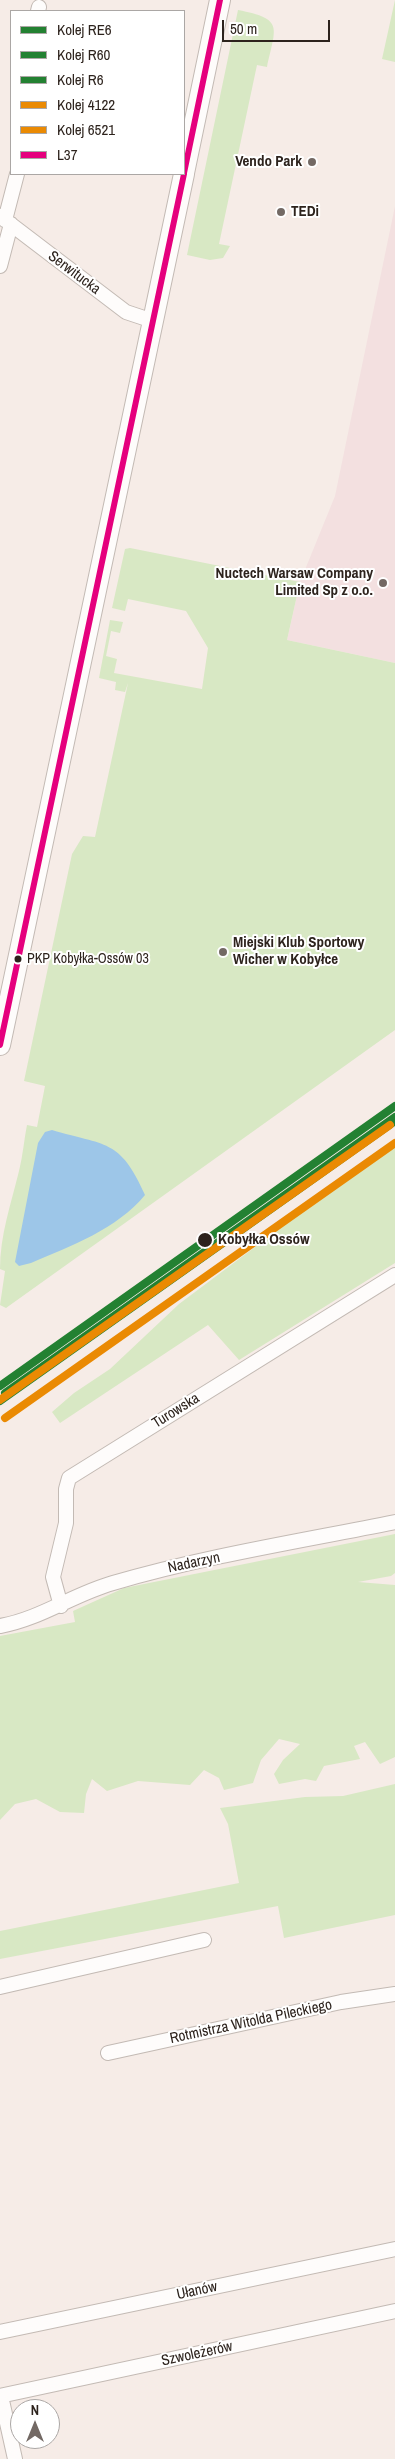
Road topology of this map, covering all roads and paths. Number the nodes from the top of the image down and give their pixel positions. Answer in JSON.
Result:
{"nodes":[{"id":1,"x":220,"y":0,"type":"edge"},
{"id":2,"x":185,"y":169,"type":"edge"},
{"id":3,"x":17,"y":175,"type":"edge"},
{"id":4,"x":184,"y":175,"type":"edge"},
{"id":5,"x":5,"y":220,"type":"edge"},
{"id":6,"x":0,"y":266,"type":"edge"},
{"id":7,"x":153,"y":321,"type":"junction"},
{"id":8,"x":0,"y":1045,"type":"edge"},
{"id":9,"x":395,"y":1276,"type":"edge"},
{"id":10,"x":395,"y":1522,"type":"edge"},
{"id":11,"x":61,"y":1606,"type":"junction"},
{"id":12,"x":0,"y":1626,"type":"edge"},
{"id":13,"x":204,"y":1940,"type":"dead end"},
{"id":14,"x":0,"y":1987,"type":"edge"},
{"id":15,"x":395,"y":1994,"type":"edge"},
{"id":16,"x":108,"y":2053,"type":"dead end"},
{"id":17,"x":395,"y":2250,"type":"edge"},
{"id":18,"x":395,"y":2312,"type":"edge"},
{"id":19,"x":0,"y":2332,"type":"edge"},
{"id":20,"x":1,"y":2396,"type":"edge"},
{"id":21,"x":15,"y":2459,"type":"edge"}],
"edges":[{"from":1,"to":2,"type":"street"},
{"from":3,"to":5,"type":"street"},
{"from":4,"to":7,"type":"street"},
{"from":5,"to":6,"type":"street"},
{"from":5,"to":7,"type":"street","name":"Serwitucka"},
{"from":7,"to":8,"type":"street"},
{"from":9,"to":11,"type":"street","name":"Turowska"},
{"from":10,"to":11,"type":"street","name":"Nadarzyn"},
{"from":11,"to":12,"type":"street","name":"Nadarzyn"},
{"from":13,"to":14,"type":"street"},
{"from":15,"to":16,"type":"street","name":"Rotmistrza Witolda Pileckiego"},
{"from":17,"to":19,"type":"street","name":"Ułanów"},
{"from":18,"to":20,"type":"street","name":"Szwoleżerów"},
{"from":20,"to":21,"type":"street"}]}
